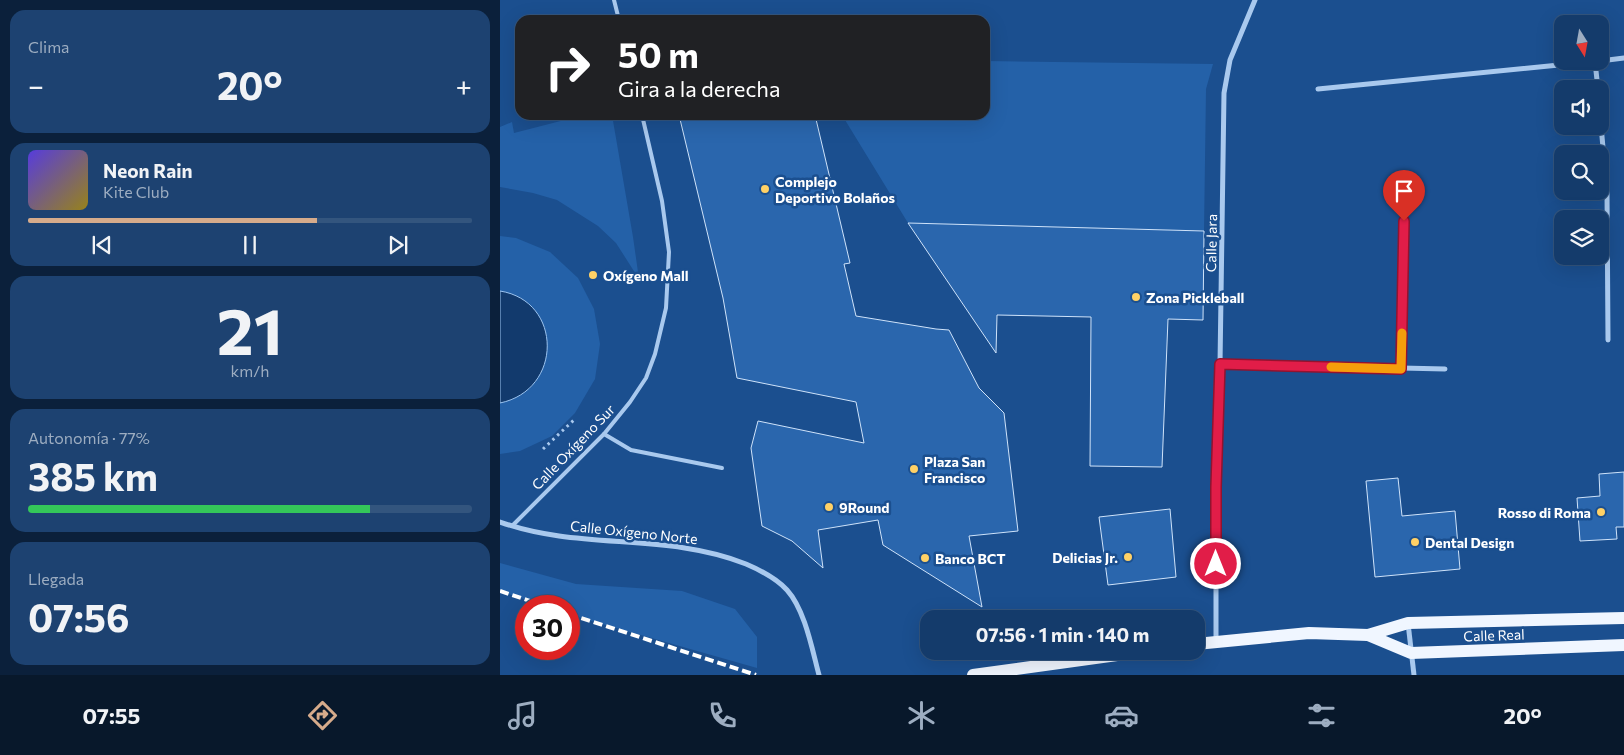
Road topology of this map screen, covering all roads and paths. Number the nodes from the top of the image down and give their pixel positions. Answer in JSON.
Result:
{"nodes":[{"id":1,"x":614,"y":0,"type":"edge"},
{"id":2,"x":1255,"y":0,"type":"edge"},
{"id":3,"x":618,"y":15,"type":"edge"},
{"id":4,"x":1624,"y":58,"type":"edge"},
{"id":5,"x":1609,"y":60,"type":"edge"},
{"id":6,"x":1554,"y":66,"type":"edge"},
{"id":7,"x":1318,"y":88,"type":"dead end"},
{"id":8,"x":643,"y":120,"type":"edge"},
{"id":9,"x":1602,"y":135,"type":"edge"},
{"id":10,"x":1404,"y":221,"type":"dead end"},
{"id":11,"x":1608,"y":340,"type":"dead end"},
{"id":12,"x":1220,"y":364,"type":"junction"},
{"id":13,"x":1401,"y":369,"type":"junction"},
{"id":14,"x":1445,"y":369,"type":"dead end"},
{"id":15,"x":576,"y":418,"type":"dead end"},
{"id":16,"x":604,"y":434,"type":"junction"},
{"id":17,"x":543,"y":449,"type":"dead end"},
{"id":18,"x":722,"y":468,"type":"dead end"},
{"id":19,"x":500,"y":522,"type":"edge"},
{"id":20,"x":512,"y":526,"type":"junction"},
{"id":21,"x":1624,"y":618,"type":"edge"},
{"id":22,"x":1408,"y":623,"type":"junction"},
{"id":23,"x":1368,"y":635,"type":"junction"},
{"id":24,"x":1216,"y":642,"type":"junction"},
{"id":25,"x":1205,"y":643,"type":"edge"},
{"id":26,"x":1624,"y":645,"type":"edge"},
{"id":27,"x":1411,"y":653,"type":"junction"},
{"id":28,"x":1081,"y":660,"type":"edge"},
{"id":29,"x":819,"y":675,"type":"edge"},
{"id":30,"x":973,"y":675,"type":"edge"},
{"id":31,"x":1414,"y":675,"type":"edge"}],
"edges":[{"from":1,"to":3,"type":"lane"},
{"from":2,"to":12,"type":"street","name":"Calle Jara"},
{"from":4,"to":5,"type":"street"},
{"from":6,"to":7,"type":"street"},
{"from":8,"to":16,"type":"lane","name":"Calle Oxígeno Sur"},
{"from":9,"to":11,"type":"street"},
{"from":10,"to":13,"type":"street"},
{"from":12,"to":13,"type":"street"},
{"from":12,"to":24,"type":"street","name":"Calle Jara"},
{"from":13,"to":14,"type":"street"},
{"from":15,"to":17,"type":"path"},
{"from":16,"to":18,"type":"lane"},
{"from":16,"to":20,"type":"lane","name":"Calle Oxígeno Sur"},
{"from":19,"to":20,"type":"street","name":"Calle Oxígeno Norte"},
{"from":20,"to":29,"type":"street","name":"Calle Oxígeno Norte"},
{"from":21,"to":22,"type":"main road","name":"Calle Real"},
{"from":22,"to":23,"type":"main road","name":"Calle Real"},
{"from":22,"to":27,"type":"street"},
{"from":23,"to":24,"type":"main road","name":"Calle Real"},
{"from":23,"to":27,"type":"main road","name":"Calle Real"},
{"from":24,"to":25,"type":"main road","name":"Calle Real"},
{"from":26,"to":27,"type":"main road","name":"Calle Real"},
{"from":27,"to":31,"type":"street"},
{"from":28,"to":30,"type":"main road"}]}
